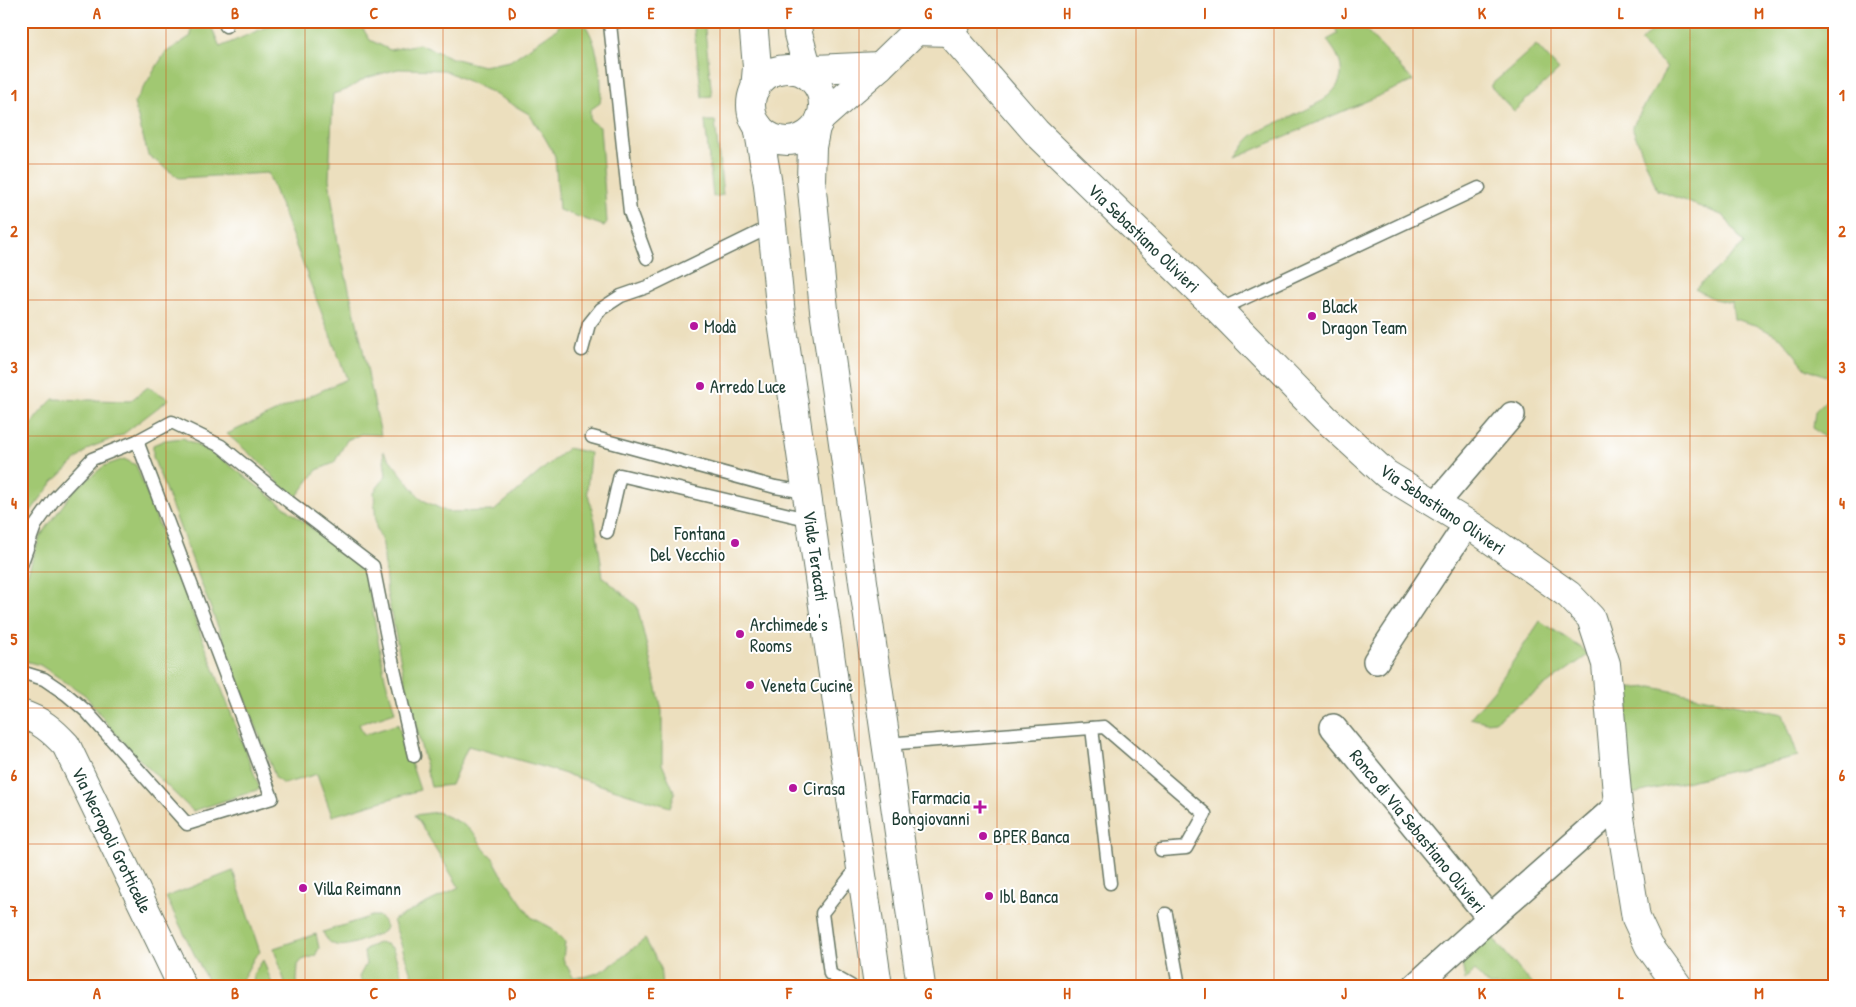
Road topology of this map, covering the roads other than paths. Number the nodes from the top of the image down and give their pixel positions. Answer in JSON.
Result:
{"nodes":[{"id":1,"x":619,"y":21,"type":"edge"},
{"id":2,"x":753,"y":21,"type":"edge"},
{"id":3,"x":797,"y":21,"type":"edge"},
{"id":4,"x":954,"y":27,"type":"edge"},
{"id":5,"x":880,"y":66,"type":"junction"},
{"id":6,"x":804,"y":72,"type":"junction"},
{"id":7,"x":755,"y":89,"type":"junction"},
{"id":8,"x":818,"y":123,"type":"junction"},
{"id":9,"x":758,"y":126,"type":"junction"},
{"id":10,"x":1479,"y":188,"type":"dead end"},
{"id":11,"x":772,"y":226,"type":"junction"},
{"id":12,"x":647,"y":258,"type":"dead end"},
{"id":13,"x":1219,"y":310,"type":"junction"},
{"id":14,"x":582,"y":350,"type":"dead end"},
{"id":15,"x":1512,"y":415,"type":"dead end"},
{"id":16,"x":592,"y":438,"type":"dead end"},
{"id":17,"x":136,"y":441,"type":"junction"},
{"id":18,"x":806,"y":492,"type":"junction"},
{"id":19,"x":1436,"y":504,"type":"junction"},
{"id":20,"x":811,"y":520,"type":"junction"},
{"id":21,"x":1467,"y":524,"type":"junction"},
{"id":22,"x":607,"y":532,"type":"dead end"},
{"id":23,"x":21,"y":565,"type":"edge"},
{"id":24,"x":1376,"y":661,"type":"dead end"},
{"id":25,"x":21,"y":672,"type":"edge"},
{"id":26,"x":21,"y":714,"type":"edge"},
{"id":27,"x":1333,"y":726,"type":"dead end"},
{"id":28,"x":1092,"y":728,"type":"junction"},
{"id":29,"x":886,"y":744,"type":"junction"},
{"id":30,"x":414,"y":756,"type":"dead end"},
{"id":31,"x":1618,"y":805,"type":"junction"},
{"id":32,"x":1161,"y":850,"type":"dead end"},
{"id":33,"x":860,"y":865,"type":"junction"},
{"id":34,"x":1110,"y":883,"type":"dead end"},
{"id":35,"x":1166,"y":914,"type":"dead end"},
{"id":36,"x":1490,"y":918,"type":"junction"},
{"id":37,"x":182,"y":986,"type":"edge"},
{"id":38,"x":851,"y":986,"type":"edge"},
{"id":39,"x":878,"y":986,"type":"edge"},
{"id":40,"x":921,"y":986,"type":"edge"},
{"id":41,"x":1179,"y":986,"type":"edge"},
{"id":42,"x":1415,"y":986,"type":"edge"},
{"id":43,"x":1678,"y":986,"type":"edge"}],
"edges":[{"from":1,"to":12,"type":"lane"},
{"from":2,"to":7,"type":"main road"},
{"from":3,"to":6,"type":"main road"},
{"from":4,"to":5,"type":"main road"},
{"from":4,"to":13,"type":"main road","name":"Via Sebastiano Olivieri"},
{"from":5,"to":6,"type":"main road"},
{"from":5,"to":8,"type":"main road"},
{"from":6,"to":7,"type":"main road"},
{"from":6,"to":8,"type":"main road"},
{"from":7,"to":9,"type":"main road"},
{"from":8,"to":9,"type":"main road"},
{"from":8,"to":29,"type":"main road"},
{"from":9,"to":11,"type":"main road","name":"Viale Teracati"},
{"from":10,"to":13,"type":"lane"},
{"from":11,"to":14,"type":"lane"},
{"from":11,"to":18,"type":"main road","name":"Viale Teracati"},
{"from":13,"to":19,"type":"main road","name":"Via Sebastiano Olivieri"},
{"from":15,"to":19,"type":"street"},
{"from":16,"to":18,"type":"lane"},
{"from":17,"to":23,"type":"lane"},
{"from":17,"to":25,"type":"lane"},
{"from":17,"to":30,"type":"lane"},
{"from":18,"to":20,"type":"main road","name":"Viale Teracati"},
{"from":19,"to":21,"type":"main road","name":"Via Sebastiano Olivieri"},
{"from":20,"to":22,"type":"lane"},
{"from":20,"to":33,"type":"main road","name":"Viale Teracati"},
{"from":21,"to":24,"type":"street"},
{"from":21,"to":31,"type":"main road","name":"Via Sebastiano Olivieri"},
{"from":26,"to":37,"type":"main road","name":"Via Necropoli Grotticelle"},
{"from":27,"to":36,"type":"street","name":"Ronco di Via Sebastiano Olivieri"},
{"from":28,"to":29,"type":"lane"},
{"from":28,"to":32,"type":"lane"},
{"from":28,"to":34,"type":"lane"},
{"from":29,"to":40,"type":"main road"},
{"from":31,"to":36,"type":"street","name":"Ronco di Via Sebastiano Olivieri"},
{"from":31,"to":43,"type":"main road","name":"Via Sebastiano Olivieri"},
{"from":33,"to":38,"type":"lane"},
{"from":33,"to":39,"type":"main road","name":"Viale Teracati"},
{"from":35,"to":41,"type":"lane"},
{"from":36,"to":42,"type":"street"}]}
